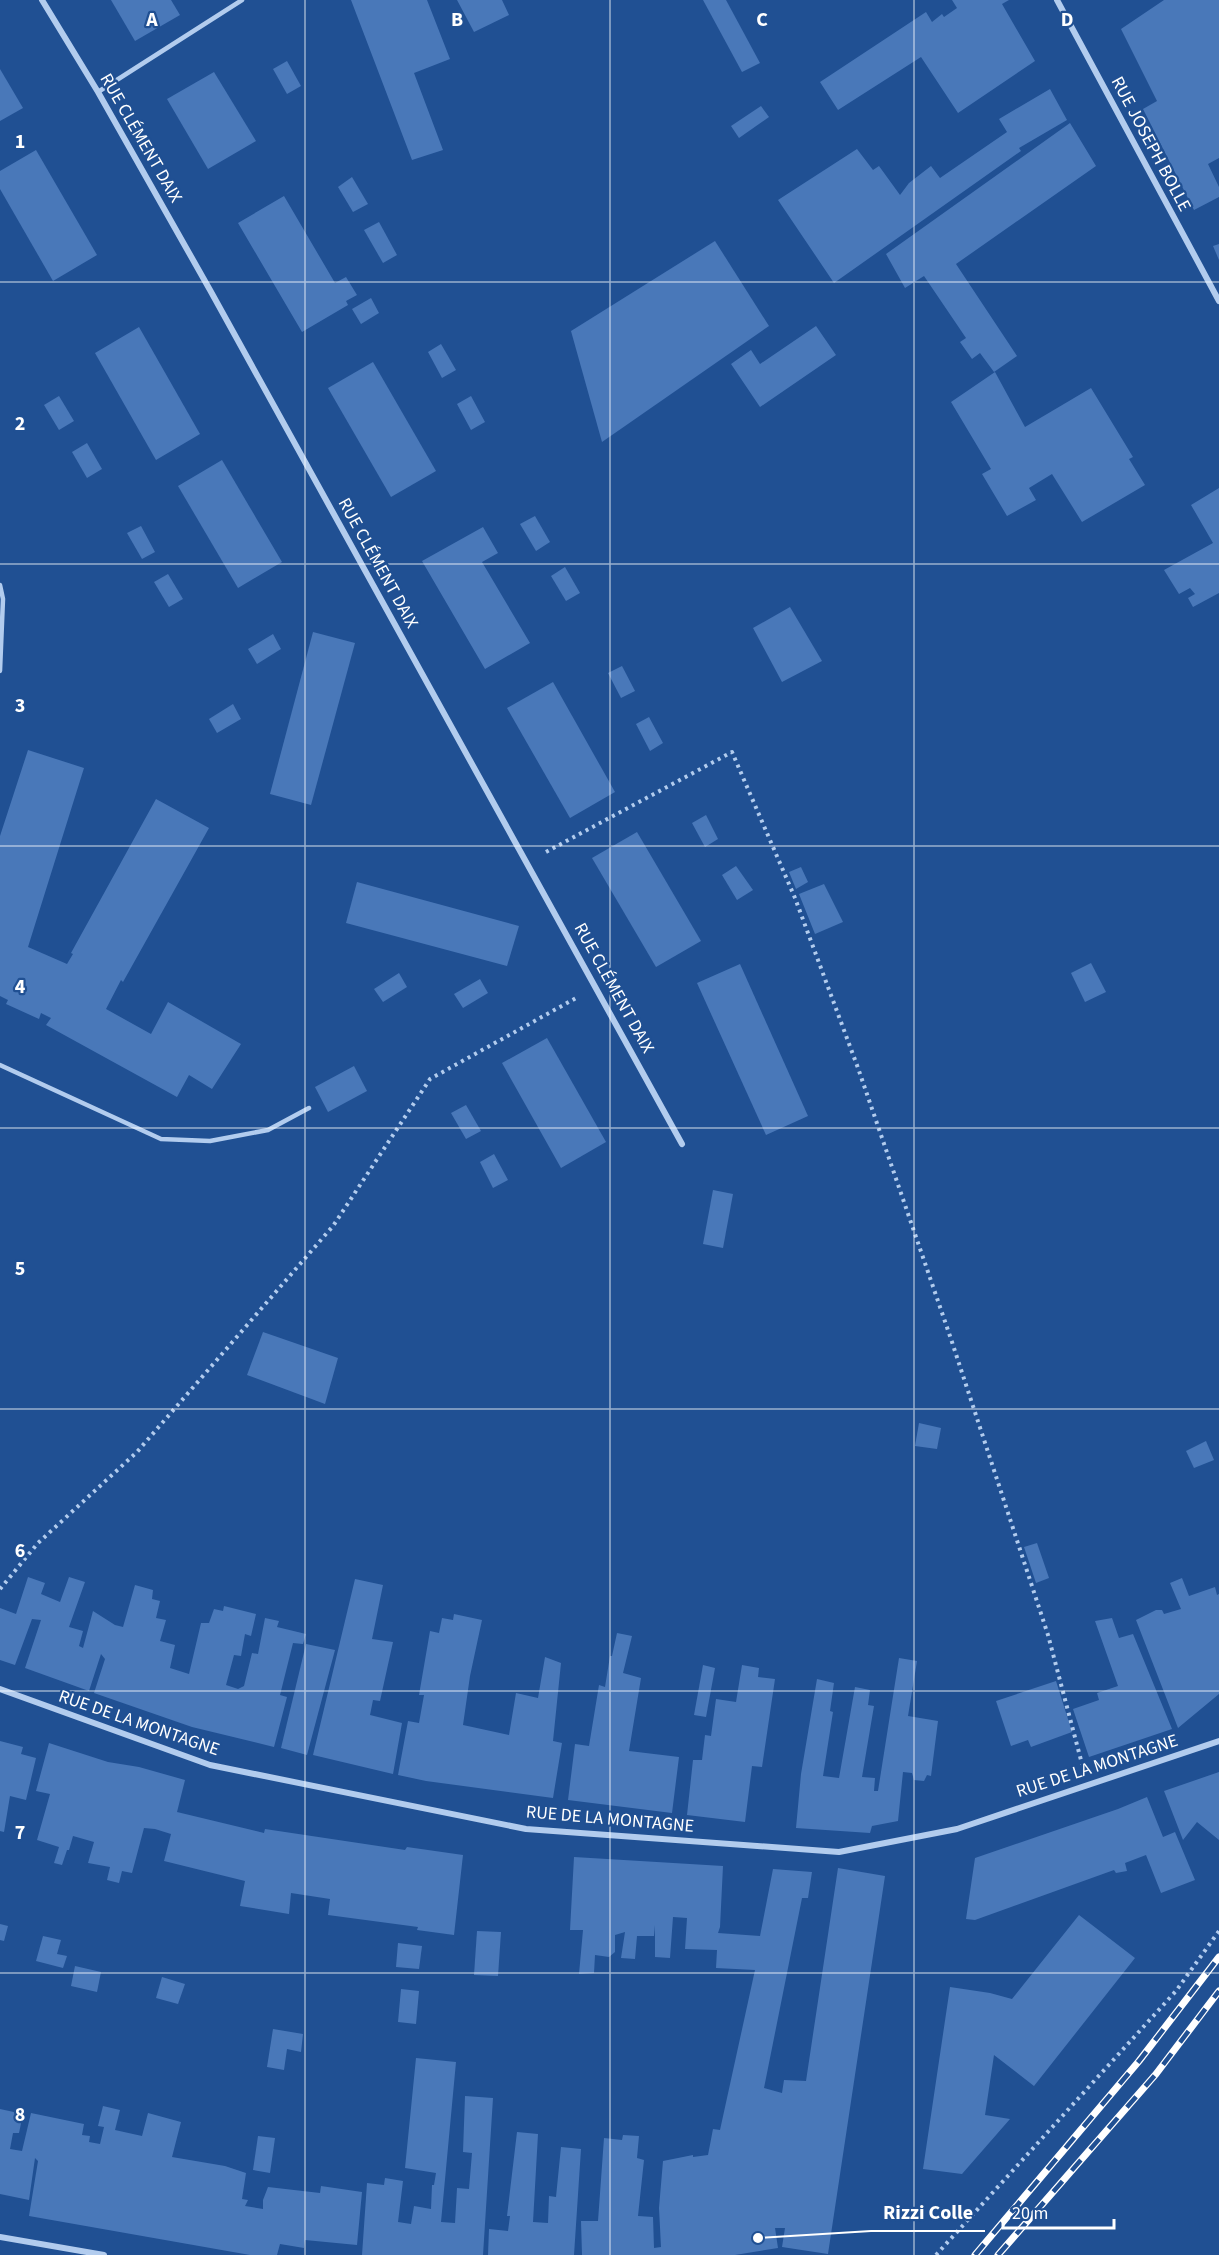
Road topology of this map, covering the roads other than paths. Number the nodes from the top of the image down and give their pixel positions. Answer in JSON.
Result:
{"nodes":[{"id":1,"x":42,"y":0,"type":"edge"},
{"id":2,"x":242,"y":0,"type":"edge"},
{"id":3,"x":1057,"y":0,"type":"edge"},
{"id":4,"x":98,"y":93,"type":"junction"},
{"id":5,"x":1219,"y":301,"type":"edge"},
{"id":6,"x":0,"y":585,"type":"edge"},
{"id":7,"x":0,"y":671,"type":"edge"},
{"id":8,"x":0,"y":1065,"type":"edge"},
{"id":9,"x":309,"y":1108,"type":"dead end"},
{"id":10,"x":682,"y":1144,"type":"dead end"},
{"id":11,"x":0,"y":1689,"type":"edge"},
{"id":12,"x":1219,"y":1741,"type":"edge"},
{"id":13,"x":0,"y":2237,"type":"edge"},
{"id":14,"x":104,"y":2255,"type":"edge"}],
"edges":[{"from":1,"to":4,"type":"street","name":"RUE CLÉMENT DAIX"},
{"from":2,"to":4,"type":"lane"},
{"from":3,"to":5,"type":"street","name":"RUE JOSEPH BOLLE"},
{"from":4,"to":10,"type":"street","name":"RUE CLÉMENT DAIX"},
{"from":6,"to":7,"type":"lane"},
{"from":8,"to":9,"type":"lane"},
{"from":11,"to":12,"type":"street","name":"RUE DE LA MONTAGNE"},
{"from":13,"to":14,"type":"street"}]}
